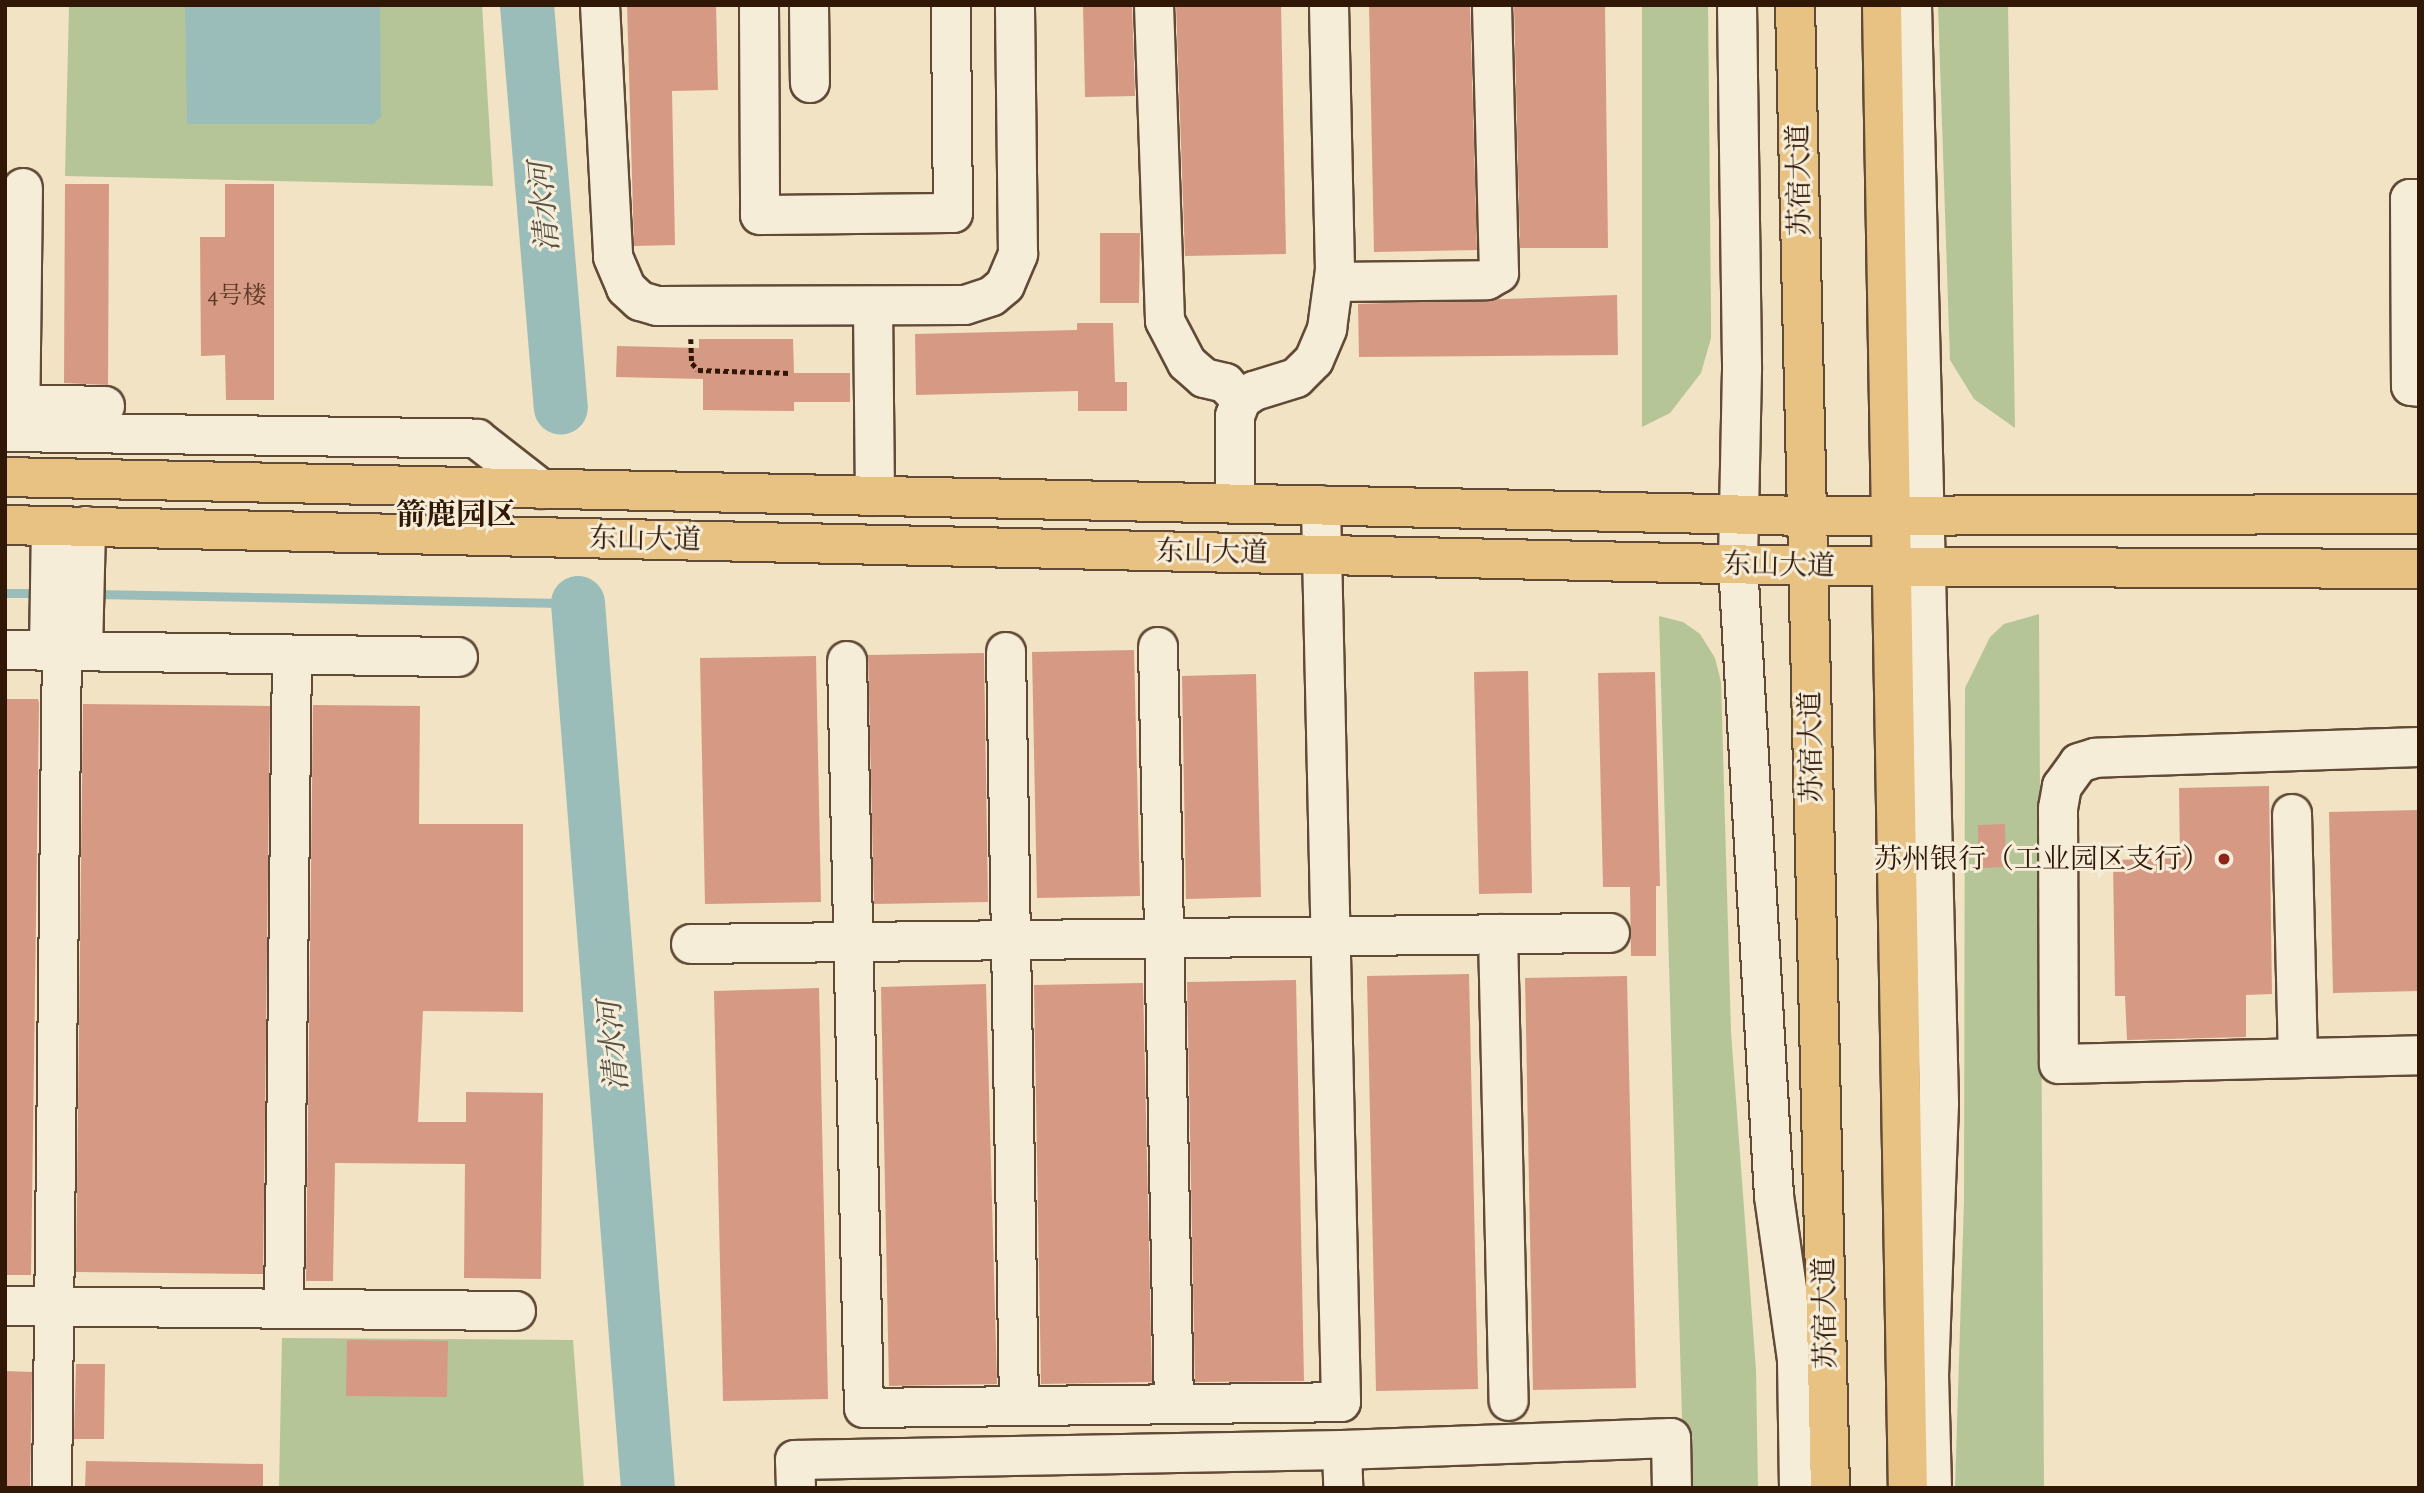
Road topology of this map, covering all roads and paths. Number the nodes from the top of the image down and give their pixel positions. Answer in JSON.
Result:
{"nodes":[{"id":1,"x":600,"y":5,"type":"edge"},
{"id":2,"x":759,"y":5,"type":"edge"},
{"id":3,"x":809,"y":5,"type":"edge"},
{"id":4,"x":951,"y":5,"type":"edge"},
{"id":5,"x":1015,"y":5,"type":"edge"},
{"id":6,"x":1154,"y":5,"type":"edge"},
{"id":7,"x":1329,"y":5,"type":"edge"},
{"id":8,"x":1492,"y":5,"type":"edge"},
{"id":9,"x":1737,"y":5,"type":"edge"},
{"id":10,"x":1795,"y":5,"type":"edge"},
{"id":11,"x":1882,"y":5,"type":"edge"},
{"id":12,"x":1912,"y":5,"type":"edge"},
{"id":13,"x":810,"y":83,"type":"dead end"},
{"id":14,"x":19,"y":171,"type":"edge"},
{"id":15,"x":2419,"y":199,"type":"edge"},
{"id":16,"x":1334,"y":282,"type":"junction"},
{"id":17,"x":690,"y":306,"type":"junction"},
{"id":18,"x":873,"y":306,"type":"junction"},
{"id":19,"x":790,"y":373,"type":"dead end"},
{"id":20,"x":2419,"y":387,"type":"edge"},
{"id":21,"x":1241,"y":400,"type":"junction"},
{"id":22,"x":277,"y":409,"type":"dead end"},
{"id":23,"x":13,"y":418,"type":"edge"},
{"id":24,"x":5,"y":477,"type":"edge"},
{"id":25,"x":541,"y":489,"type":"junction"},
{"id":26,"x":875,"y":496,"type":"junction"},
{"id":27,"x":1235,"y":503,"type":"junction"},
{"id":28,"x":1321,"y":505,"type":"junction"},
{"id":29,"x":1739,"y":514,"type":"junction"},
{"id":30,"x":2419,"y":514,"type":"edge"},
{"id":31,"x":1909,"y":515,"type":"junction"},
{"id":32,"x":1805,"y":516,"type":"junction"},
{"id":33,"x":5,"y":525,"type":"edge"},
{"id":34,"x":69,"y":526,"type":"junction"},
{"id":35,"x":1321,"y":555,"type":"junction"},
{"id":36,"x":1738,"y":564,"type":"junction"},
{"id":37,"x":1807,"y":566,"type":"junction"},
{"id":38,"x":1910,"y":566,"type":"junction"},
{"id":39,"x":2419,"y":569,"type":"edge"},
{"id":40,"x":1158,"y":647,"type":"dead end"},
{"id":41,"x":5,"y":650,"type":"edge"},
{"id":42,"x":65,"y":651,"type":"junction"},
{"id":43,"x":1006,"y":652,"type":"dead end"},
{"id":44,"x":292,"y":655,"type":"junction"},
{"id":45,"x":458,"y":657,"type":"dead end"},
{"id":46,"x":847,"y":661,"type":"dead end"},
{"id":47,"x":2419,"y":747,"type":"edge"},
{"id":48,"x":2292,"y":814,"type":"dead end"},
{"id":49,"x":1610,"y":933,"type":"dead end"},
{"id":50,"x":1498,"y":934,"type":"junction"},
{"id":51,"x":1330,"y":937,"type":"junction"},
{"id":52,"x":1164,"y":939,"type":"junction"},
{"id":53,"x":1011,"y":940,"type":"junction"},
{"id":54,"x":853,"y":942,"type":"junction"},
{"id":55,"x":691,"y":944,"type":"dead end"},
{"id":56,"x":2419,"y":1055,"type":"edge"},
{"id":57,"x":2298,"y":1058,"type":"junction"},
{"id":58,"x":5,"y":1306,"type":"edge"},
{"id":59,"x":54,"y":1306,"type":"junction"},
{"id":60,"x":284,"y":1309,"type":"junction"},
{"id":61,"x":516,"y":1311,"type":"dead end"},
{"id":62,"x":1509,"y":1401,"type":"dead end"},
{"id":63,"x":1174,"y":1404,"type":"junction"},
{"id":64,"x":1018,"y":1405,"type":"junction"},
{"id":65,"x":1342,"y":1450,"type":"junction"},
{"id":66,"x":1020,"y":1472,"type":"edge"},
{"id":67,"x":52,"y":1488,"type":"edge"},
{"id":68,"x":796,"y":1488,"type":"edge"},
{"id":69,"x":1343,"y":1488,"type":"edge"},
{"id":70,"x":1672,"y":1488,"type":"edge"},
{"id":71,"x":1799,"y":1488,"type":"edge"},
{"id":72,"x":1830,"y":1488,"type":"edge"},
{"id":73,"x":1908,"y":1488,"type":"edge"},
{"id":74,"x":1932,"y":1488,"type":"edge"}],
"edges":[{"from":1,"to":17,"type":"lane"},
{"from":2,"to":4,"type":"lane"},
{"from":3,"to":13,"type":"lane"},
{"from":5,"to":18,"type":"lane"},
{"from":6,"to":21,"type":"lane"},
{"from":7,"to":16,"type":"lane"},
{"from":8,"to":16,"type":"lane"},
{"from":9,"to":29,"type":"lane"},
{"from":10,"to":32,"type":"main road","name":"苏宿大道"},
{"from":11,"to":31,"type":"main road"},
{"from":12,"to":31,"type":"lane"},
{"from":14,"to":23,"type":"lane"},
{"from":15,"to":20,"type":"lane"},
{"from":16,"to":21,"type":"lane"},
{"from":17,"to":18,"type":"lane"},
{"from":17,"to":19,"type":"path"},
{"from":18,"to":26,"type":"lane"},
{"from":21,"to":27,"type":"lane"},
{"from":22,"to":23,"type":"lane"},
{"from":23,"to":25,"type":"lane"},
{"from":24,"to":25,"type":"main road","name":"东山大道"},
{"from":25,"to":26,"type":"main road","name":"东山大道"},
{"from":26,"to":27,"type":"main road","name":"东山大道"},
{"from":27,"to":28,"type":"main road","name":"东山大道"},
{"from":28,"to":29,"type":"main road","name":"东山大道"},
{"from":28,"to":35,"type":"lane"},
{"from":29,"to":32,"type":"main road","name":"东山大道"},
{"from":29,"to":36,"type":"lane"},
{"from":30,"to":31,"type":"main road","name":"东山大道"},
{"from":31,"to":32,"type":"main road","name":"东山大道"},
{"from":31,"to":38,"type":"lane"},
{"from":32,"to":37,"type":"main road","name":"苏宿大道"},
{"from":33,"to":34,"type":"main road","name":"东山大道"},
{"from":34,"to":35,"type":"main road","name":"东山大道"},
{"from":34,"to":42,"type":"lane"},
{"from":35,"to":36,"type":"main road","name":"东山大道"},
{"from":35,"to":51,"type":"lane"},
{"from":36,"to":37,"type":"main road","name":"东山大道"},
{"from":36,"to":71,"type":"lane"},
{"from":37,"to":38,"type":"main road","name":"东山大道"},
{"from":37,"to":72,"type":"main road","name":"苏宿大道"},
{"from":38,"to":39,"type":"main road","name":"东山大道"},
{"from":38,"to":73,"type":"main road"},
{"from":38,"to":74,"type":"lane"},
{"from":40,"to":52,"type":"lane"},
{"from":41,"to":42,"type":"lane"},
{"from":42,"to":44,"type":"lane"},
{"from":42,"to":59,"type":"lane"},
{"from":43,"to":53,"type":"lane"},
{"from":44,"to":45,"type":"lane"},
{"from":44,"to":60,"type":"lane"},
{"from":46,"to":54,"type":"lane"},
{"from":47,"to":57,"type":"lane"},
{"from":48,"to":57,"type":"lane"},
{"from":49,"to":50,"type":"lane"},
{"from":50,"to":51,"type":"lane"},
{"from":50,"to":62,"type":"lane"},
{"from":51,"to":52,"type":"lane"},
{"from":51,"to":63,"type":"lane"},
{"from":52,"to":53,"type":"lane"},
{"from":52,"to":63,"type":"lane"},
{"from":53,"to":54,"type":"lane"},
{"from":53,"to":64,"type":"lane"},
{"from":54,"to":55,"type":"lane"},
{"from":54,"to":64,"type":"lane"},
{"from":56,"to":57,"type":"lane"},
{"from":58,"to":59,"type":"lane"},
{"from":59,"to":60,"type":"lane"},
{"from":59,"to":67,"type":"lane"},
{"from":60,"to":61,"type":"lane"},
{"from":63,"to":64,"type":"lane"},
{"from":65,"to":66,"type":"lane"},
{"from":65,"to":69,"type":"lane"},
{"from":65,"to":70,"type":"lane"},
{"from":66,"to":68,"type":"lane"}]}
